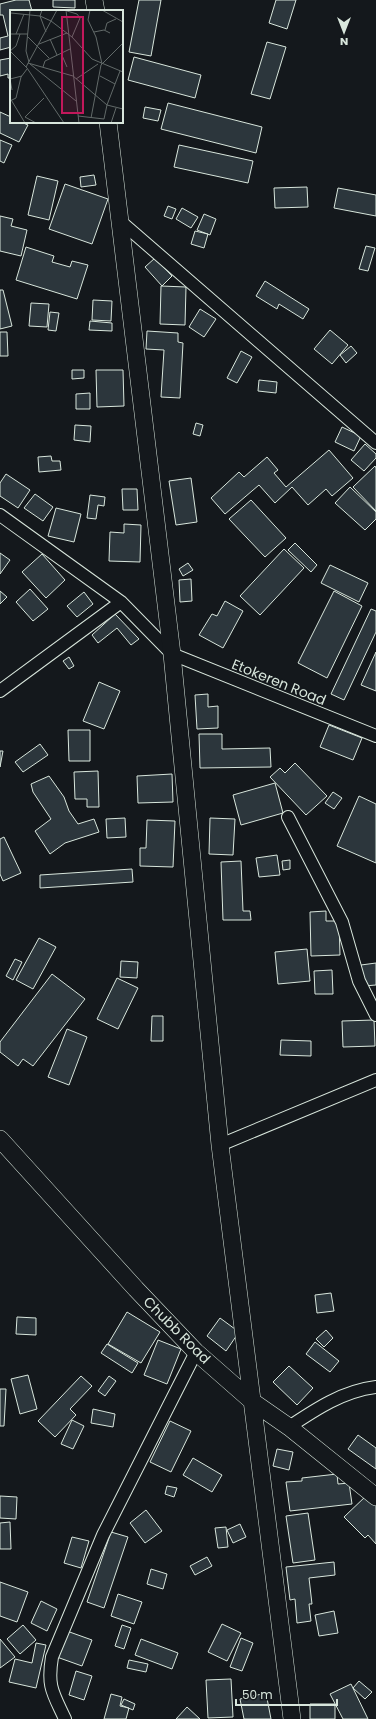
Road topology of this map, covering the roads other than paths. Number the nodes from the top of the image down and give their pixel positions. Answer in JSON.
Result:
{"nodes":[{"id":1,"x":94,"y":0,"type":"edge"},
{"id":2,"x":96,"y":10,"type":"edge"},
{"id":3,"x":108,"y":123,"type":"edge"},
{"id":4,"x":120,"y":221,"type":"junction"},
{"id":5,"x":376,"y":443,"type":"edge"},
{"id":6,"x":0,"y":515,"type":"edge"},
{"id":7,"x":121,"y":602,"type":"junction"},
{"id":8,"x":172,"y":654,"type":"junction"},
{"id":9,"x":0,"y":691,"type":"edge"},
{"id":10,"x":376,"y":736,"type":"edge"},
{"id":11,"x":288,"y":817,"type":"dead end"},
{"id":12,"x":376,"y":1015,"type":"edge"},
{"id":13,"x":376,"y":1080,"type":"edge"},
{"id":14,"x":0,"y":1139,"type":"edge"},
{"id":15,"x":220,"y":1145,"type":"junction"},
{"id":16,"x":196,"y":1352,"type":"junction"},
{"id":17,"x":376,"y":1387,"type":"edge"},
{"id":18,"x":253,"y":1402,"type":"junction"},
{"id":19,"x":289,"y":1427,"type":"junction"},
{"id":20,"x":376,"y":1497,"type":"edge"},
{"id":21,"x":65,"y":1719,"type":"edge"},
{"id":22,"x":292,"y":1719,"type":"edge"}],
"edges":[{"from":1,"to":2,"type":"main road"},
{"from":3,"to":4,"type":"main road"},
{"from":4,"to":5,"type":"street"},
{"from":4,"to":8,"type":"main road"},
{"from":6,"to":7,"type":"street"},
{"from":7,"to":8,"type":"street"},
{"from":7,"to":9,"type":"street"},
{"from":8,"to":10,"type":"street","name":"Etokeren Road"},
{"from":8,"to":15,"type":"main road"},
{"from":11,"to":12,"type":"street"},
{"from":13,"to":15,"type":"street"},
{"from":14,"to":16,"type":"main road","name":"Chubb Road"},
{"from":15,"to":18,"type":"main road"},
{"from":16,"to":18,"type":"main road","name":"Chubb Road"},
{"from":16,"to":21,"type":"street"},
{"from":17,"to":19,"type":"street"},
{"from":18,"to":19,"type":"main road","name":"Chubb Road"},
{"from":18,"to":22,"type":"main road"},
{"from":19,"to":20,"type":"main road","name":"Chubb Road"}]}
